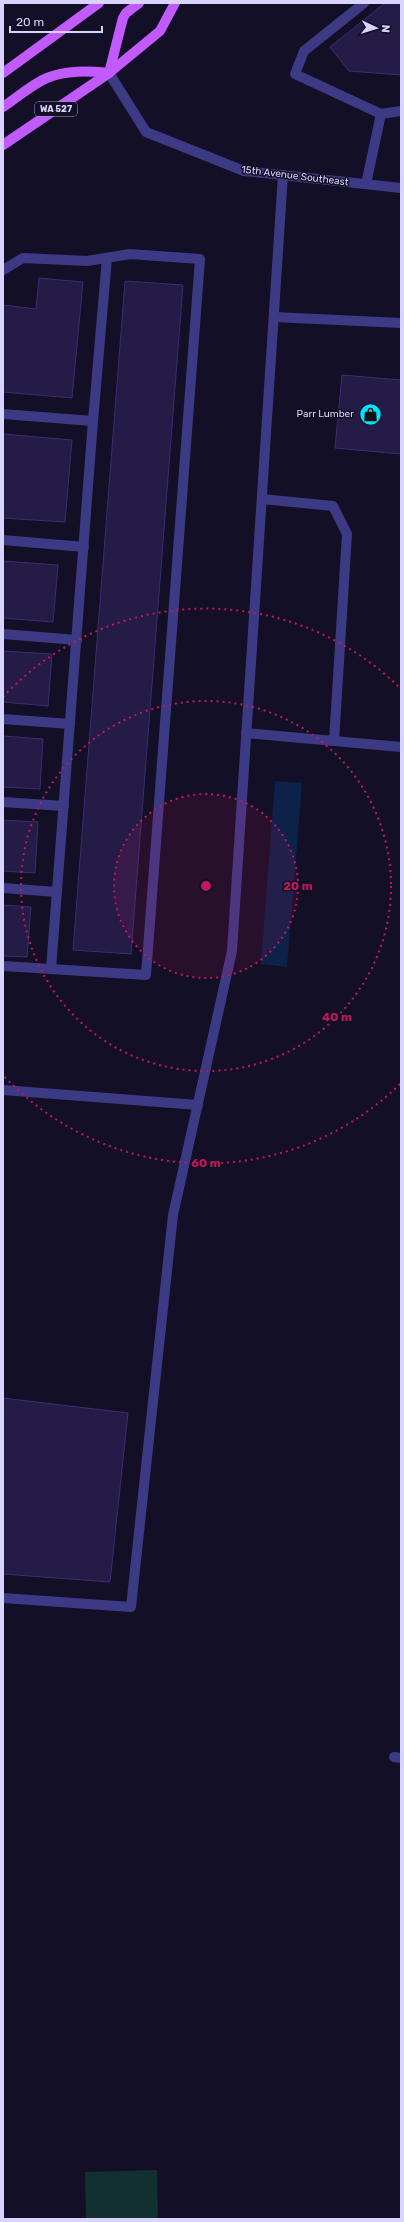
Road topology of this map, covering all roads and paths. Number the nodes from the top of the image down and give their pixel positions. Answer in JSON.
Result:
{"nodes":[{"id":1,"x":99,"y":3,"type":"edge"},
{"id":2,"x":138,"y":3,"type":"edge"},
{"id":3,"x":175,"y":3,"type":"edge"},
{"id":4,"x":364,"y":3,"type":"edge"},
{"id":5,"x":3,"y":73,"type":"edge"},
{"id":6,"x":109,"y":73,"type":"junction"},
{"id":7,"x":3,"y":107,"type":"edge"},
{"id":8,"x":401,"y":111,"type":"edge"},
{"id":9,"x":381,"y":114,"type":"junction"},
{"id":10,"x":3,"y":145,"type":"edge"},
{"id":11,"x":283,"y":175,"type":"junction"},
{"id":12,"x":366,"y":184,"type":"junction"},
{"id":13,"x":401,"y":188,"type":"edge"},
{"id":14,"x":107,"y":258,"type":"junction"},
{"id":15,"x":3,"y":270,"type":"edge"},
{"id":16,"x":274,"y":317,"type":"junction"},
{"id":17,"x":401,"y":323,"type":"edge"},
{"id":18,"x":3,"y":414,"type":"edge"},
{"id":19,"x":93,"y":422,"type":"junction"},
{"id":20,"x":262,"y":499,"type":"junction"},
{"id":21,"x":3,"y":540,"type":"edge"},
{"id":22,"x":84,"y":547,"type":"junction"},
{"id":23,"x":3,"y":634,"type":"edge"},
{"id":24,"x":77,"y":640,"type":"junction"},
{"id":25,"x":3,"y":719,"type":"edge"},
{"id":26,"x":70,"y":724,"type":"junction"},
{"id":27,"x":246,"y":733,"type":"junction"},
{"id":28,"x":334,"y":741,"type":"junction"},
{"id":29,"x":401,"y":747,"type":"edge"},
{"id":30,"x":3,"y":802,"type":"edge"},
{"id":31,"x":64,"y":806,"type":"junction"},
{"id":32,"x":3,"y":888,"type":"edge"},
{"id":33,"x":57,"y":892,"type":"junction"},
{"id":34,"x":3,"y":966,"type":"edge"},
{"id":35,"x":51,"y":970,"type":"junction"},
{"id":36,"x":3,"y":1090,"type":"edge"},
{"id":37,"x":198,"y":1105,"type":"junction"},
{"id":38,"x":3,"y":1598,"type":"edge"}],
"edges":[{"from":1,"to":5,"type":"main road"},
{"from":2,"to":6,"type":"main road"},
{"from":3,"to":6,"type":"main road","number":"WA 527"},
{"from":4,"to":9,"type":"street"},
{"from":6,"to":7,"type":"main road"},
{"from":6,"to":10,"type":"main road","number":"WA 527"},
{"from":6,"to":11,"type":"street","name":"15th Avenue Southeast"},
{"from":8,"to":9,"type":"street"},
{"from":9,"to":12,"type":"street"},
{"from":11,"to":12,"type":"street","name":"15th Avenue Southeast"},
{"from":11,"to":16,"type":"street"},
{"from":12,"to":13,"type":"street","name":"15th Avenue Southeast"},
{"from":14,"to":15,"type":"street"},
{"from":14,"to":19,"type":"street"},
{"from":14,"to":35,"type":"street"},
{"from":16,"to":17,"type":"street"},
{"from":16,"to":20,"type":"street"},
{"from":18,"to":19,"type":"street"},
{"from":19,"to":22,"type":"street"},
{"from":20,"to":27,"type":"street"},
{"from":20,"to":28,"type":"street"},
{"from":21,"to":22,"type":"street"},
{"from":22,"to":24,"type":"street"},
{"from":23,"to":24,"type":"street"},
{"from":24,"to":26,"type":"street"},
{"from":25,"to":26,"type":"street"},
{"from":26,"to":31,"type":"street"},
{"from":27,"to":28,"type":"street"},
{"from":27,"to":37,"type":"street"},
{"from":28,"to":29,"type":"street"},
{"from":30,"to":31,"type":"street"},
{"from":31,"to":33,"type":"street"},
{"from":32,"to":33,"type":"street"},
{"from":33,"to":35,"type":"street"},
{"from":34,"to":35,"type":"street"},
{"from":36,"to":37,"type":"street"},
{"from":37,"to":38,"type":"street"}]}
